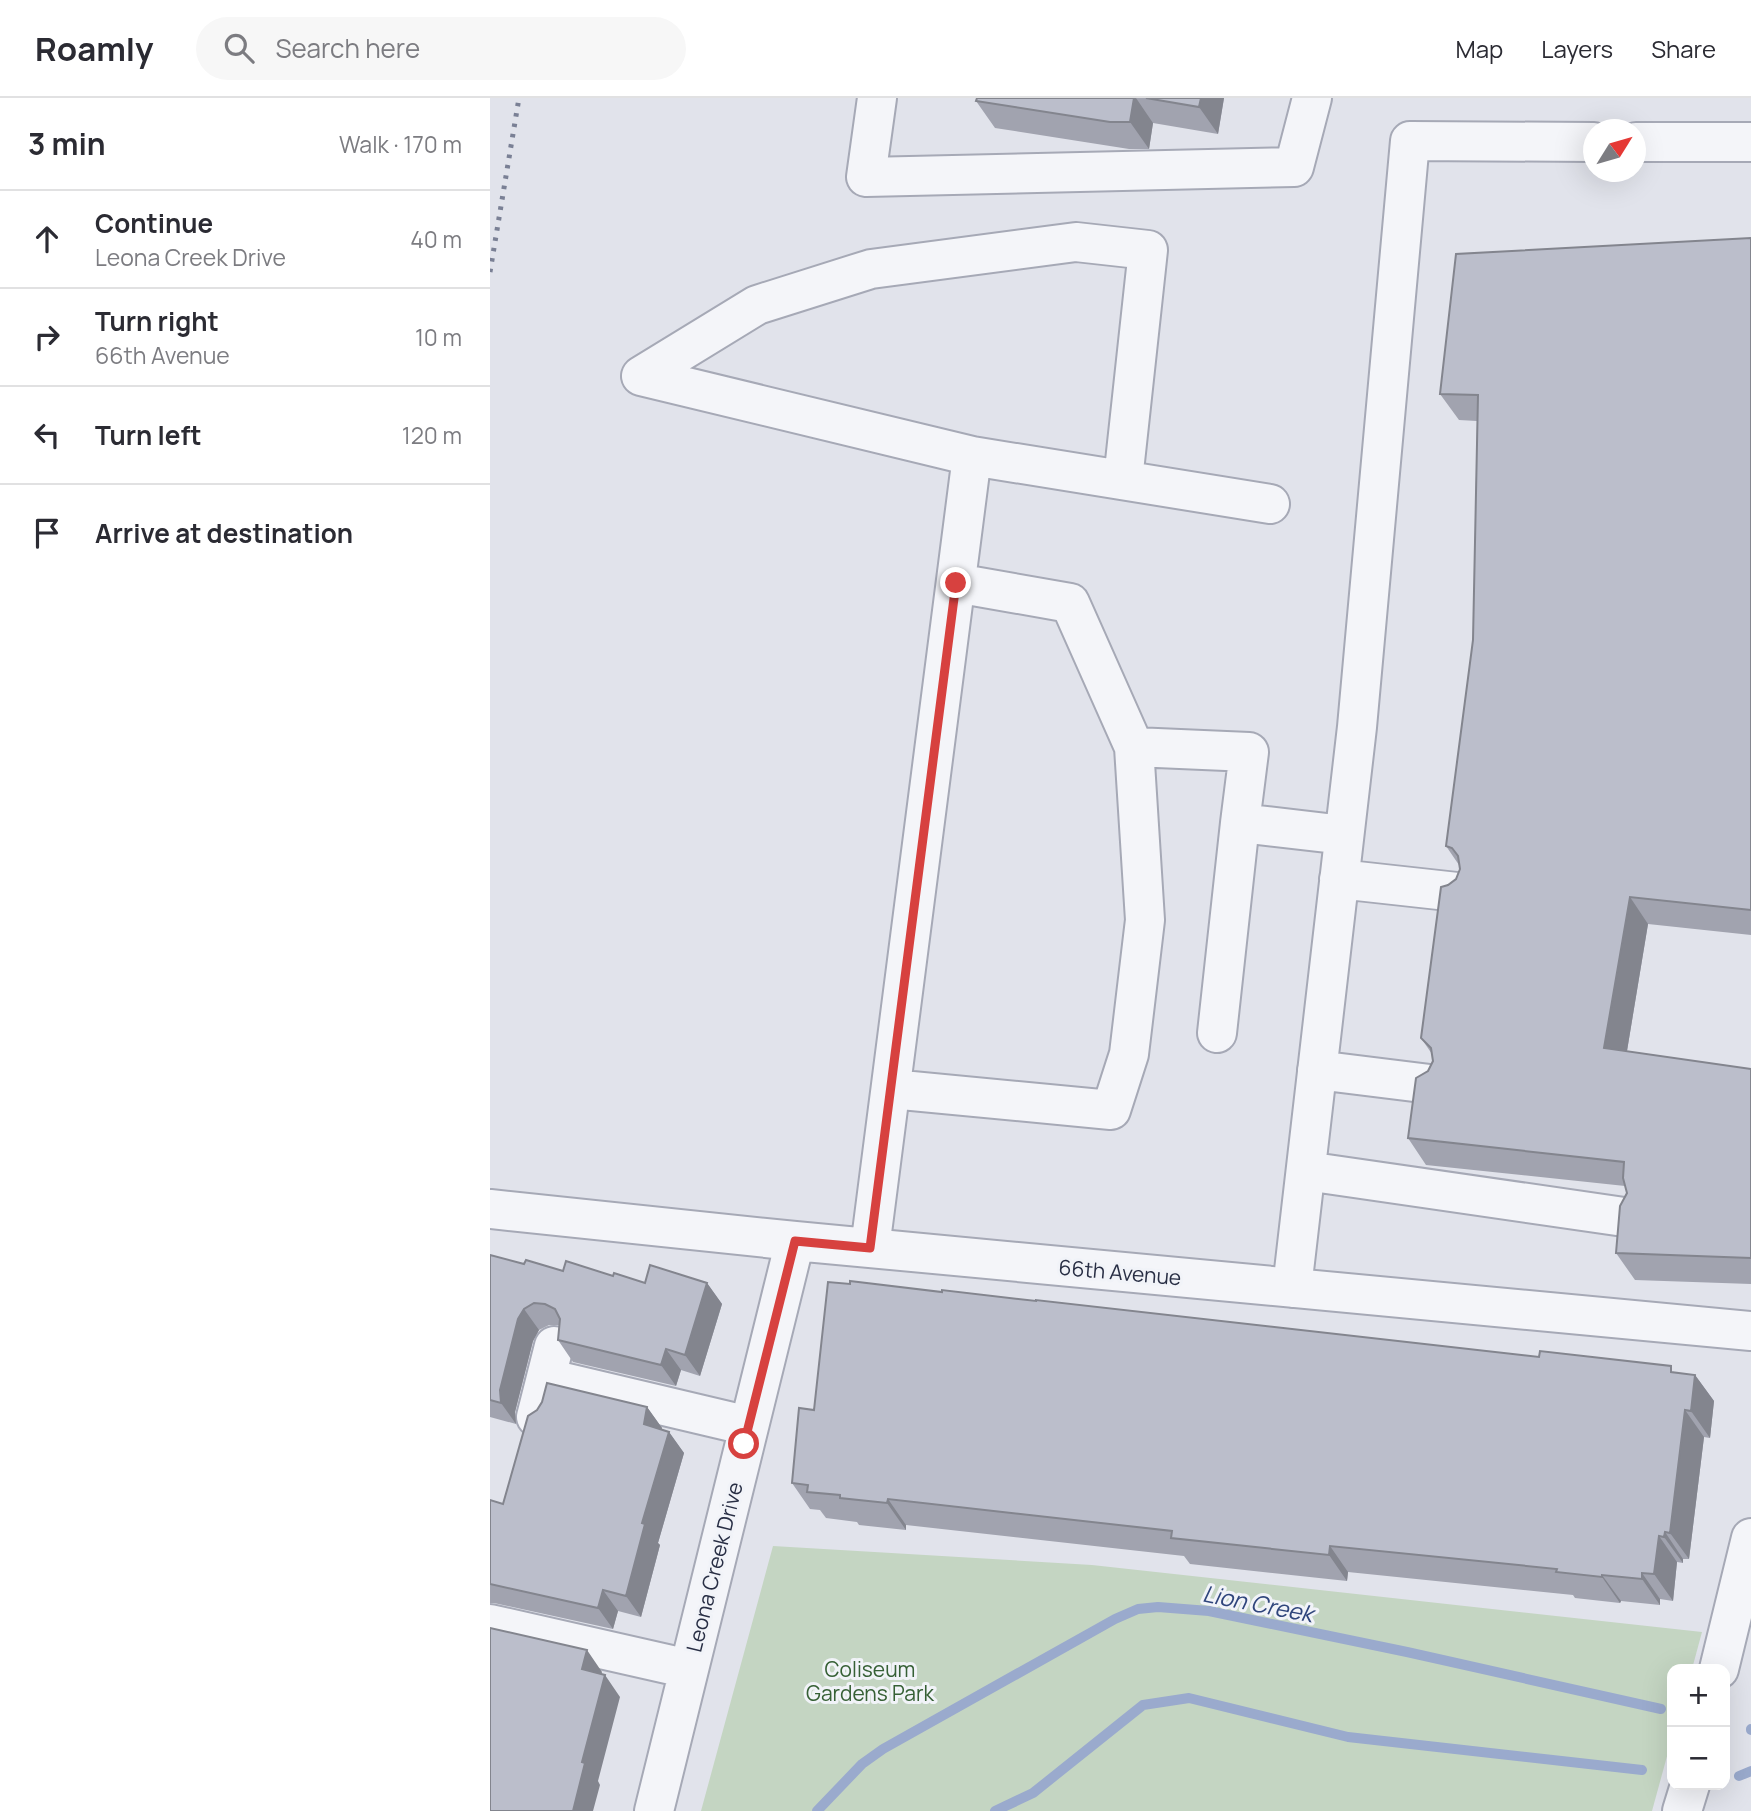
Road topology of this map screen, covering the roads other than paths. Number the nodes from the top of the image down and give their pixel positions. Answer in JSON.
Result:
{"nodes":[{"id":1,"x":877,"y":98,"type":"edge"},
{"id":2,"x":1312,"y":98,"type":"edge"},
{"id":3,"x":1583,"y":142,"type":"edge"},
{"id":4,"x":1646,"y":142,"type":"edge"},
{"id":5,"x":1751,"y":142,"type":"edge"},
{"id":6,"x":972,"y":456,"type":"junction"},
{"id":7,"x":1123,"y":480,"type":"junction"},
{"id":8,"x":1270,"y":504,"type":"dead end"},
{"id":9,"x":956,"y":583,"type":"junction"},
{"id":10,"x":1134,"y":747,"type":"junction"},
{"id":11,"x":1240,"y":823,"type":"junction"},
{"id":12,"x":1344,"y":835,"type":"junction"},
{"id":13,"x":1339,"y":879,"type":"junction"},
{"id":14,"x":1457,"y":892,"type":"edge"},
{"id":15,"x":1217,"y":1033,"type":"dead end"},
{"id":16,"x":1317,"y":1070,"type":"junction"},
{"id":17,"x":1430,"y":1084,"type":"edge"},
{"id":18,"x":891,"y":1089,"type":"junction"},
{"id":19,"x":1306,"y":1171,"type":"junction"},
{"id":20,"x":490,"y":1209,"type":"edge"},
{"id":21,"x":1624,"y":1217,"type":"edge"},
{"id":22,"x":795,"y":1241,"type":"junction"},
{"id":23,"x":870,"y":1248,"type":"junction"},
{"id":24,"x":1292,"y":1288,"type":"junction"},
{"id":25,"x":1751,"y":1331,"type":"edge"},
{"id":26,"x":536,"y":1417,"type":"edge"},
{"id":27,"x":749,"y":1426,"type":"junction"},
{"id":28,"x":1751,"y":1538,"type":"edge"},
{"id":29,"x":490,"y":1624,"type":"edge"},
{"id":30,"x":1721,"y":1664,"type":"edge"},
{"id":31,"x":689,"y":1669,"type":"junction"},
{"id":32,"x":1688,"y":1790,"type":"edge"},
{"id":33,"x":654,"y":1811,"type":"edge"},
{"id":34,"x":1682,"y":1811,"type":"edge"}],
"edges":[{"from":1,"to":2,"type":"street"},
{"from":3,"to":12,"type":"street"},
{"from":4,"to":5,"type":"street"},
{"from":6,"to":7,"type":"street"},
{"from":6,"to":7,"type":"street"},
{"from":6,"to":9,"type":"street"},
{"from":7,"to":8,"type":"street"},
{"from":9,"to":10,"type":"street"},
{"from":9,"to":18,"type":"street"},
{"from":10,"to":11,"type":"street"},
{"from":10,"to":18,"type":"street"},
{"from":11,"to":12,"type":"street"},
{"from":11,"to":15,"type":"street"},
{"from":12,"to":13,"type":"street"},
{"from":13,"to":14,"type":"street"},
{"from":13,"to":16,"type":"street"},
{"from":16,"to":17,"type":"street"},
{"from":16,"to":19,"type":"street"},
{"from":18,"to":23,"type":"street"},
{"from":19,"to":21,"type":"street"},
{"from":19,"to":24,"type":"street"},
{"from":20,"to":22,"type":"street","name":"66th Avenue"},
{"from":22,"to":23,"type":"street","name":"66th Avenue"},
{"from":22,"to":27,"type":"street","name":"Leona Creek Drive"},
{"from":23,"to":24,"type":"street","name":"66th Avenue"},
{"from":24,"to":25,"type":"street","name":"66th Avenue"},
{"from":26,"to":27,"type":"street"},
{"from":27,"to":31,"type":"street","name":"Leona Creek Drive"},
{"from":28,"to":30,"type":"street"},
{"from":29,"to":31,"type":"street"},
{"from":31,"to":33,"type":"street","name":"Leona Creek Drive"},
{"from":32,"to":34,"type":"street"}]}
